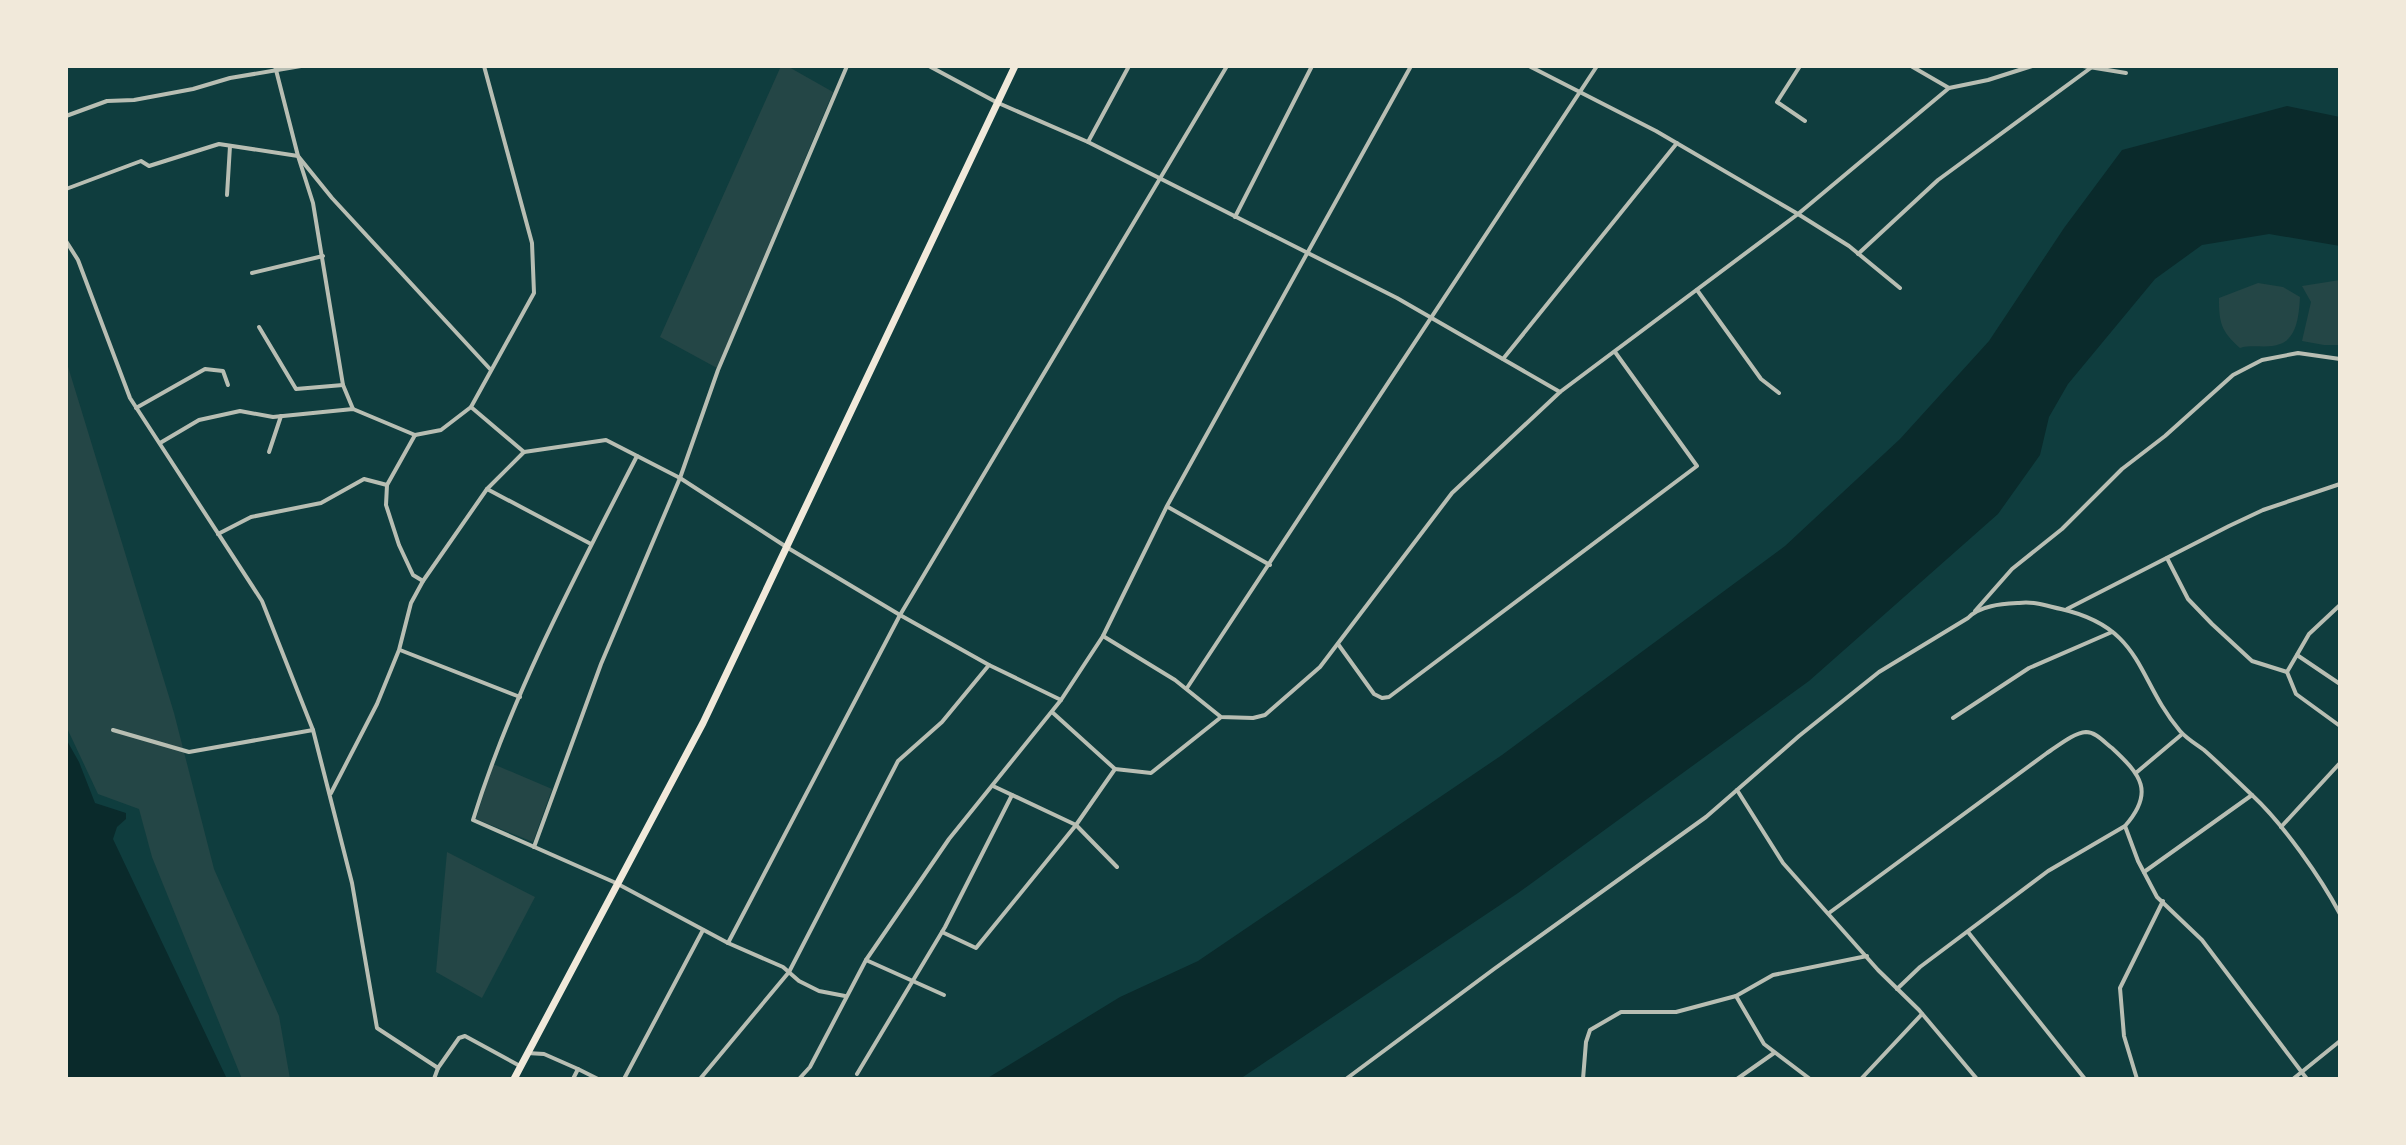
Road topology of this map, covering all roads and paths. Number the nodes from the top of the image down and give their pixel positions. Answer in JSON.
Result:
{"nodes":[{"id":1,"x":301,"y":66,"type":"edge"},
{"id":2,"x":484,"y":66,"type":"edge"},
{"id":3,"x":847,"y":66,"type":"edge"},
{"id":4,"x":929,"y":66,"type":"edge"},
{"id":5,"x":1015,"y":66,"type":"edge"},
{"id":6,"x":1129,"y":66,"type":"edge"},
{"id":7,"x":1227,"y":66,"type":"edge"},
{"id":8,"x":1312,"y":66,"type":"edge"},
{"id":9,"x":1411,"y":66,"type":"edge"},
{"id":10,"x":1529,"y":66,"type":"edge"},
{"id":11,"x":1597,"y":66,"type":"edge"},
{"id":12,"x":1800,"y":66,"type":"edge"},
{"id":13,"x":1911,"y":66,"type":"edge"},
{"id":14,"x":2032,"y":66,"type":"edge"},
{"id":15,"x":2083,"y":66,"type":"edge"},
{"id":16,"x":2092,"y":67,"type":"edge"},
{"id":17,"x":276,"y":68,"type":"edge"},
{"id":18,"x":2126,"y":73,"type":"dead end"},
{"id":19,"x":1949,"y":88,"type":"junction"},
{"id":20,"x":1580,"y":92,"type":"junction"},
{"id":21,"x":996,"y":102,"type":"junction"},
{"id":22,"x":66,"y":116,"type":"edge"},
{"id":23,"x":1805,"y":121,"type":"dead end"},
{"id":24,"x":1088,"y":142,"type":"junction"},
{"id":25,"x":1677,"y":143,"type":"junction"},
{"id":26,"x":230,"y":146,"type":"junction"},
{"id":27,"x":298,"y":156,"type":"junction"},
{"id":28,"x":1160,"y":179,"type":"junction"},
{"id":29,"x":66,"y":189,"type":"edge"},
{"id":30,"x":227,"y":195,"type":"dead end"},
{"id":31,"x":1798,"y":214,"type":"junction"},
{"id":32,"x":1235,"y":217,"type":"junction"},
{"id":33,"x":66,"y":241,"type":"edge"},
{"id":34,"x":1308,"y":252,"type":"junction"},
{"id":35,"x":1858,"y":254,"type":"junction"},
{"id":36,"x":323,"y":256,"type":"junction"},
{"id":37,"x":252,"y":273,"type":"dead end"},
{"id":38,"x":1900,"y":288,"type":"dead end"},
{"id":39,"x":1697,"y":290,"type":"junction"},
{"id":40,"x":1430,"y":317,"type":"junction"},
{"id":41,"x":259,"y":327,"type":"dead end"},
{"id":42,"x":1615,"y":352,"type":"junction"},
{"id":43,"x":2339,"y":358,"type":"edge"},
{"id":44,"x":1503,"y":359,"type":"junction"},
{"id":45,"x":2340,"y":367,"type":"edge"},
{"id":46,"x":490,"y":369,"type":"junction"},
{"id":47,"x":228,"y":385,"type":"dead end"},
{"id":48,"x":343,"y":385,"type":"junction"},
{"id":49,"x":1560,"y":392,"type":"junction"},
{"id":50,"x":1779,"y":393,"type":"dead end"},
{"id":51,"x":471,"y":407,"type":"junction"},
{"id":52,"x":136,"y":408,"type":"junction"},
{"id":53,"x":353,"y":409,"type":"junction"},
{"id":54,"x":281,"y":416,"type":"junction"},
{"id":55,"x":415,"y":435,"type":"junction"},
{"id":56,"x":160,"y":443,"type":"junction"},
{"id":57,"x":269,"y":452,"type":"dead end"},
{"id":58,"x":524,"y":452,"type":"junction"},
{"id":59,"x":637,"y":456,"type":"junction"},
{"id":60,"x":680,"y":478,"type":"junction"},
{"id":61,"x":2340,"y":484,"type":"edge"},
{"id":62,"x":387,"y":485,"type":"junction"},
{"id":63,"x":487,"y":489,"type":"junction"},
{"id":64,"x":1167,"y":506,"type":"junction"},
{"id":65,"x":218,"y":534,"type":"junction"},
{"id":66,"x":591,"y":544,"type":"junction"},
{"id":67,"x":788,"y":548,"type":"junction"},
{"id":68,"x":2167,"y":558,"type":"junction"},
{"id":69,"x":1270,"y":565,"type":"junction"},
{"id":70,"x":423,"y":581,"type":"junction"},
{"id":71,"x":2340,"y":605,"type":"edge"},
{"id":72,"x":2065,"y":610,"type":"junction"},
{"id":73,"x":1973,"y":612,"type":"junction"},
{"id":74,"x":900,"y":615,"type":"junction"},
{"id":75,"x":2113,"y":632,"type":"junction"},
{"id":76,"x":1103,"y":636,"type":"junction"},
{"id":77,"x":1338,"y":644,"type":"junction"},
{"id":78,"x":399,"y":650,"type":"junction"},
{"id":79,"x":2297,"y":655,"type":"junction"},
{"id":80,"x":989,"y":665,"type":"junction"},
{"id":81,"x":2287,"y":672,"type":"junction"},
{"id":82,"x":2340,"y":684,"type":"edge"},
{"id":83,"x":1187,"y":688,"type":"junction"},
{"id":84,"x":520,"y":697,"type":"junction"},
{"id":85,"x":1061,"y":700,"type":"junction"},
{"id":86,"x":1052,"y":712,"type":"junction"},
{"id":87,"x":1221,"y":717,"type":"junction"},
{"id":88,"x":1953,"y":718,"type":"dead end"},
{"id":89,"x":2340,"y":726,"type":"edge"},
{"id":90,"x":113,"y":730,"type":"dead end"},
{"id":91,"x":313,"y":730,"type":"junction"},
{"id":92,"x":2182,"y":734,"type":"junction"},
{"id":93,"x":2340,"y":763,"type":"edge"},
{"id":94,"x":1115,"y":769,"type":"junction"},
{"id":95,"x":2137,"y":772,"type":"junction"},
{"id":96,"x":993,"y":786,"type":"junction"},
{"id":97,"x":1737,"y":790,"type":"junction"},
{"id":98,"x":330,"y":795,"type":"junction"},
{"id":99,"x":1012,"y":795,"type":"junction"},
{"id":100,"x":2252,"y":795,"type":"junction"},
{"id":101,"x":1076,"y":825,"type":"junction"},
{"id":102,"x":2125,"y":826,"type":"junction"},
{"id":103,"x":2281,"y":827,"type":"junction"},
{"id":104,"x":534,"y":847,"type":"junction"},
{"id":105,"x":1117,"y":867,"type":"dead end"},
{"id":106,"x":2144,"y":872,"type":"junction"},
{"id":107,"x":616,"y":883,"type":"junction"},
{"id":108,"x":2163,"y":901,"type":"junction"},
{"id":109,"x":1829,"y":913,"type":"junction"},
{"id":110,"x":2340,"y":914,"type":"edge"},
{"id":111,"x":703,"y":930,"type":"junction"},
{"id":112,"x":942,"y":932,"type":"junction"},
{"id":113,"x":1968,"y":932,"type":"junction"},
{"id":114,"x":728,"y":943,"type":"junction"},
{"id":115,"x":1867,"y":956,"type":"junction"},
{"id":116,"x":866,"y":960,"type":"junction"},
{"id":117,"x":789,"y":972,"type":"junction"},
{"id":118,"x":912,"y":982,"type":"junction"},
{"id":119,"x":1897,"y":989,"type":"junction"},
{"id":120,"x":944,"y":995,"type":"dead end"},
{"id":121,"x":845,"y":996,"type":"junction"},
{"id":122,"x":1736,"y":996,"type":"junction"},
{"id":123,"x":1922,"y":1014,"type":"junction"},
{"id":124,"x":2340,"y":1041,"type":"edge"},
{"id":125,"x":1775,"y":1052,"type":"junction"},
{"id":126,"x":527,"y":1053,"type":"junction"},
{"id":127,"x":520,"y":1066,"type":"junction"},
{"id":128,"x":438,"y":1068,"type":"junction"},
{"id":129,"x":578,"y":1069,"type":"junction"},
{"id":130,"x":2303,"y":1071,"type":"junction"},
{"id":131,"x":857,"y":1074,"type":"dead end"},
{"id":132,"x":434,"y":1079,"type":"edge"},
{"id":133,"x":514,"y":1079,"type":"edge"},
{"id":134,"x":573,"y":1079,"type":"edge"},
{"id":135,"x":598,"y":1079,"type":"edge"},
{"id":136,"x":624,"y":1079,"type":"edge"},
{"id":137,"x":700,"y":1079,"type":"edge"},
{"id":138,"x":799,"y":1079,"type":"edge"},
{"id":139,"x":1346,"y":1079,"type":"edge"},
{"id":140,"x":1583,"y":1079,"type":"edge"},
{"id":141,"x":1737,"y":1079,"type":"edge"},
{"id":142,"x":1810,"y":1079,"type":"edge"},
{"id":143,"x":1862,"y":1079,"type":"edge"},
{"id":144,"x":1977,"y":1079,"type":"edge"},
{"id":145,"x":2085,"y":1079,"type":"edge"},
{"id":146,"x":2137,"y":1079,"type":"edge"},
{"id":147,"x":2293,"y":1079,"type":"edge"},
{"id":148,"x":2307,"y":1079,"type":"edge"}],
"edges":[{"from":1,"to":17,"type":"street"},
{"from":2,"to":46,"type":"street"},
{"from":3,"to":60,"type":"street"},
{"from":4,"to":21,"type":"street"},
{"from":5,"to":21,"type":"main road"},
{"from":6,"to":24,"type":"street"},
{"from":7,"to":28,"type":"street"},
{"from":8,"to":32,"type":"street"},
{"from":9,"to":34,"type":"street"},
{"from":10,"to":20,"type":"street"},
{"from":11,"to":20,"type":"street"},
{"from":12,"to":23,"type":"street"},
{"from":13,"to":19,"type":"street"},
{"from":14,"to":19,"type":"street"},
{"from":15,"to":16,"type":"street"},
{"from":16,"to":18,"type":"street"},
{"from":16,"to":35,"type":"street"},
{"from":17,"to":22,"type":"street"},
{"from":17,"to":27,"type":"street"},
{"from":19,"to":31,"type":"street"},
{"from":20,"to":25,"type":"street"},
{"from":20,"to":40,"type":"street"},
{"from":21,"to":24,"type":"street"},
{"from":21,"to":67,"type":"main road"},
{"from":24,"to":28,"type":"street"},
{"from":25,"to":31,"type":"street"},
{"from":25,"to":44,"type":"street"},
{"from":26,"to":27,"type":"street"},
{"from":26,"to":29,"type":"street"},
{"from":26,"to":30,"type":"street"},
{"from":27,"to":36,"type":"street"},
{"from":27,"to":46,"type":"street"},
{"from":28,"to":32,"type":"street"},
{"from":28,"to":74,"type":"street"},
{"from":31,"to":35,"type":"street"},
{"from":31,"to":39,"type":"street"},
{"from":32,"to":34,"type":"street"},
{"from":33,"to":52,"type":"street"},
{"from":34,"to":40,"type":"street"},
{"from":34,"to":64,"type":"street"},
{"from":35,"to":38,"type":"street"},
{"from":36,"to":37,"type":"street"},
{"from":36,"to":48,"type":"street"},
{"from":39,"to":42,"type":"street"},
{"from":39,"to":50,"type":"street"},
{"from":40,"to":44,"type":"street"},
{"from":40,"to":69,"type":"street"},
{"from":41,"to":48,"type":"street"},
{"from":42,"to":49,"type":"street"},
{"from":42,"to":77,"type":"street"},
{"from":43,"to":45,"type":"street"},
{"from":43,"to":73,"type":"street"},
{"from":44,"to":49,"type":"street"},
{"from":46,"to":51,"type":"street"},
{"from":47,"to":52,"type":"street"},
{"from":48,"to":53,"type":"street"},
{"from":49,"to":77,"type":"street"},
{"from":51,"to":55,"type":"street"},
{"from":51,"to":58,"type":"street"},
{"from":52,"to":56,"type":"street"},
{"from":53,"to":54,"type":"street"},
{"from":53,"to":55,"type":"street"},
{"from":54,"to":56,"type":"street"},
{"from":54,"to":57,"type":"street"},
{"from":55,"to":62,"type":"street"},
{"from":56,"to":65,"type":"street"},
{"from":58,"to":59,"type":"street"},
{"from":58,"to":63,"type":"street"},
{"from":59,"to":60,"type":"street"},
{"from":59,"to":66,"type":"street"},
{"from":60,"to":67,"type":"street"},
{"from":60,"to":104,"type":"street"},
{"from":61,"to":68,"type":"street"},
{"from":62,"to":65,"type":"street"},
{"from":62,"to":70,"type":"street"},
{"from":63,"to":66,"type":"street"},
{"from":63,"to":70,"type":"street"},
{"from":64,"to":69,"type":"street"},
{"from":64,"to":76,"type":"street"},
{"from":65,"to":91,"type":"street"},
{"from":66,"to":84,"type":"street"},
{"from":67,"to":74,"type":"street"},
{"from":67,"to":107,"type":"main road"},
{"from":68,"to":72,"type":"street"},
{"from":68,"to":81,"type":"street"},
{"from":69,"to":83,"type":"street"},
{"from":70,"to":78,"type":"street"},
{"from":71,"to":79,"type":"street"},
{"from":72,"to":73,"type":"street"},
{"from":72,"to":75,"type":"street"},
{"from":73,"to":97,"type":"street"},
{"from":74,"to":80,"type":"street"},
{"from":74,"to":114,"type":"street"},
{"from":75,"to":88,"type":"street"},
{"from":75,"to":92,"type":"street"},
{"from":76,"to":83,"type":"street"},
{"from":76,"to":85,"type":"street"},
{"from":77,"to":87,"type":"street"},
{"from":78,"to":84,"type":"street"},
{"from":78,"to":98,"type":"street"},
{"from":79,"to":81,"type":"street"},
{"from":79,"to":82,"type":"street"},
{"from":80,"to":85,"type":"street"},
{"from":80,"to":117,"type":"street"},
{"from":81,"to":89,"type":"street"},
{"from":83,"to":87,"type":"street"},
{"from":84,"to":104,"type":"street"},
{"from":85,"to":86,"type":"street"},
{"from":86,"to":94,"type":"street"},
{"from":86,"to":96,"type":"street"},
{"from":87,"to":94,"type":"street"},
{"from":90,"to":91,"type":"street"},
{"from":91,"to":98,"type":"street"},
{"from":92,"to":95,"type":"street"},
{"from":92,"to":100,"type":"street"},
{"from":93,"to":103,"type":"street"},
{"from":94,"to":101,"type":"street"},
{"from":95,"to":102,"type":"street"},
{"from":95,"to":109,"type":"street"},
{"from":96,"to":99,"type":"street"},
{"from":96,"to":116,"type":"street"},
{"from":97,"to":109,"type":"street"},
{"from":97,"to":139,"type":"street"},
{"from":98,"to":128,"type":"street"},
{"from":99,"to":101,"type":"street"},
{"from":99,"to":112,"type":"street"},
{"from":100,"to":103,"type":"street"},
{"from":100,"to":106,"type":"street"},
{"from":101,"to":105,"type":"street"},
{"from":101,"to":112,"type":"street"},
{"from":102,"to":106,"type":"street"},
{"from":102,"to":113,"type":"street"},
{"from":103,"to":110,"type":"street"},
{"from":104,"to":107,"type":"street"},
{"from":106,"to":108,"type":"street"},
{"from":107,"to":111,"type":"street"},
{"from":107,"to":126,"type":"main road"},
{"from":108,"to":130,"type":"street"},
{"from":108,"to":146,"type":"street"},
{"from":109,"to":115,"type":"street"},
{"from":111,"to":114,"type":"street"},
{"from":111,"to":136,"type":"street"},
{"from":112,"to":118,"type":"street"},
{"from":113,"to":119,"type":"street"},
{"from":113,"to":145,"type":"street"},
{"from":114,"to":117,"type":"street"},
{"from":115,"to":119,"type":"street"},
{"from":115,"to":122,"type":"street"},
{"from":116,"to":118,"type":"street"},
{"from":116,"to":121,"type":"street"},
{"from":117,"to":121,"type":"street"},
{"from":117,"to":137,"type":"street"},
{"from":118,"to":120,"type":"street"},
{"from":118,"to":131,"type":"street"},
{"from":119,"to":123,"type":"street"},
{"from":121,"to":138,"type":"street"},
{"from":122,"to":125,"type":"street"},
{"from":122,"to":140,"type":"street"},
{"from":123,"to":143,"type":"street"},
{"from":123,"to":144,"type":"street"},
{"from":124,"to":130,"type":"street"},
{"from":125,"to":141,"type":"street"},
{"from":125,"to":142,"type":"street"},
{"from":126,"to":127,"type":"main road"},
{"from":126,"to":129,"type":"street"},
{"from":127,"to":128,"type":"street"},
{"from":127,"to":133,"type":"main road"},
{"from":128,"to":132,"type":"street"},
{"from":129,"to":134,"type":"street"},
{"from":129,"to":135,"type":"street"},
{"from":130,"to":147,"type":"street"},
{"from":130,"to":148,"type":"street"}]}
